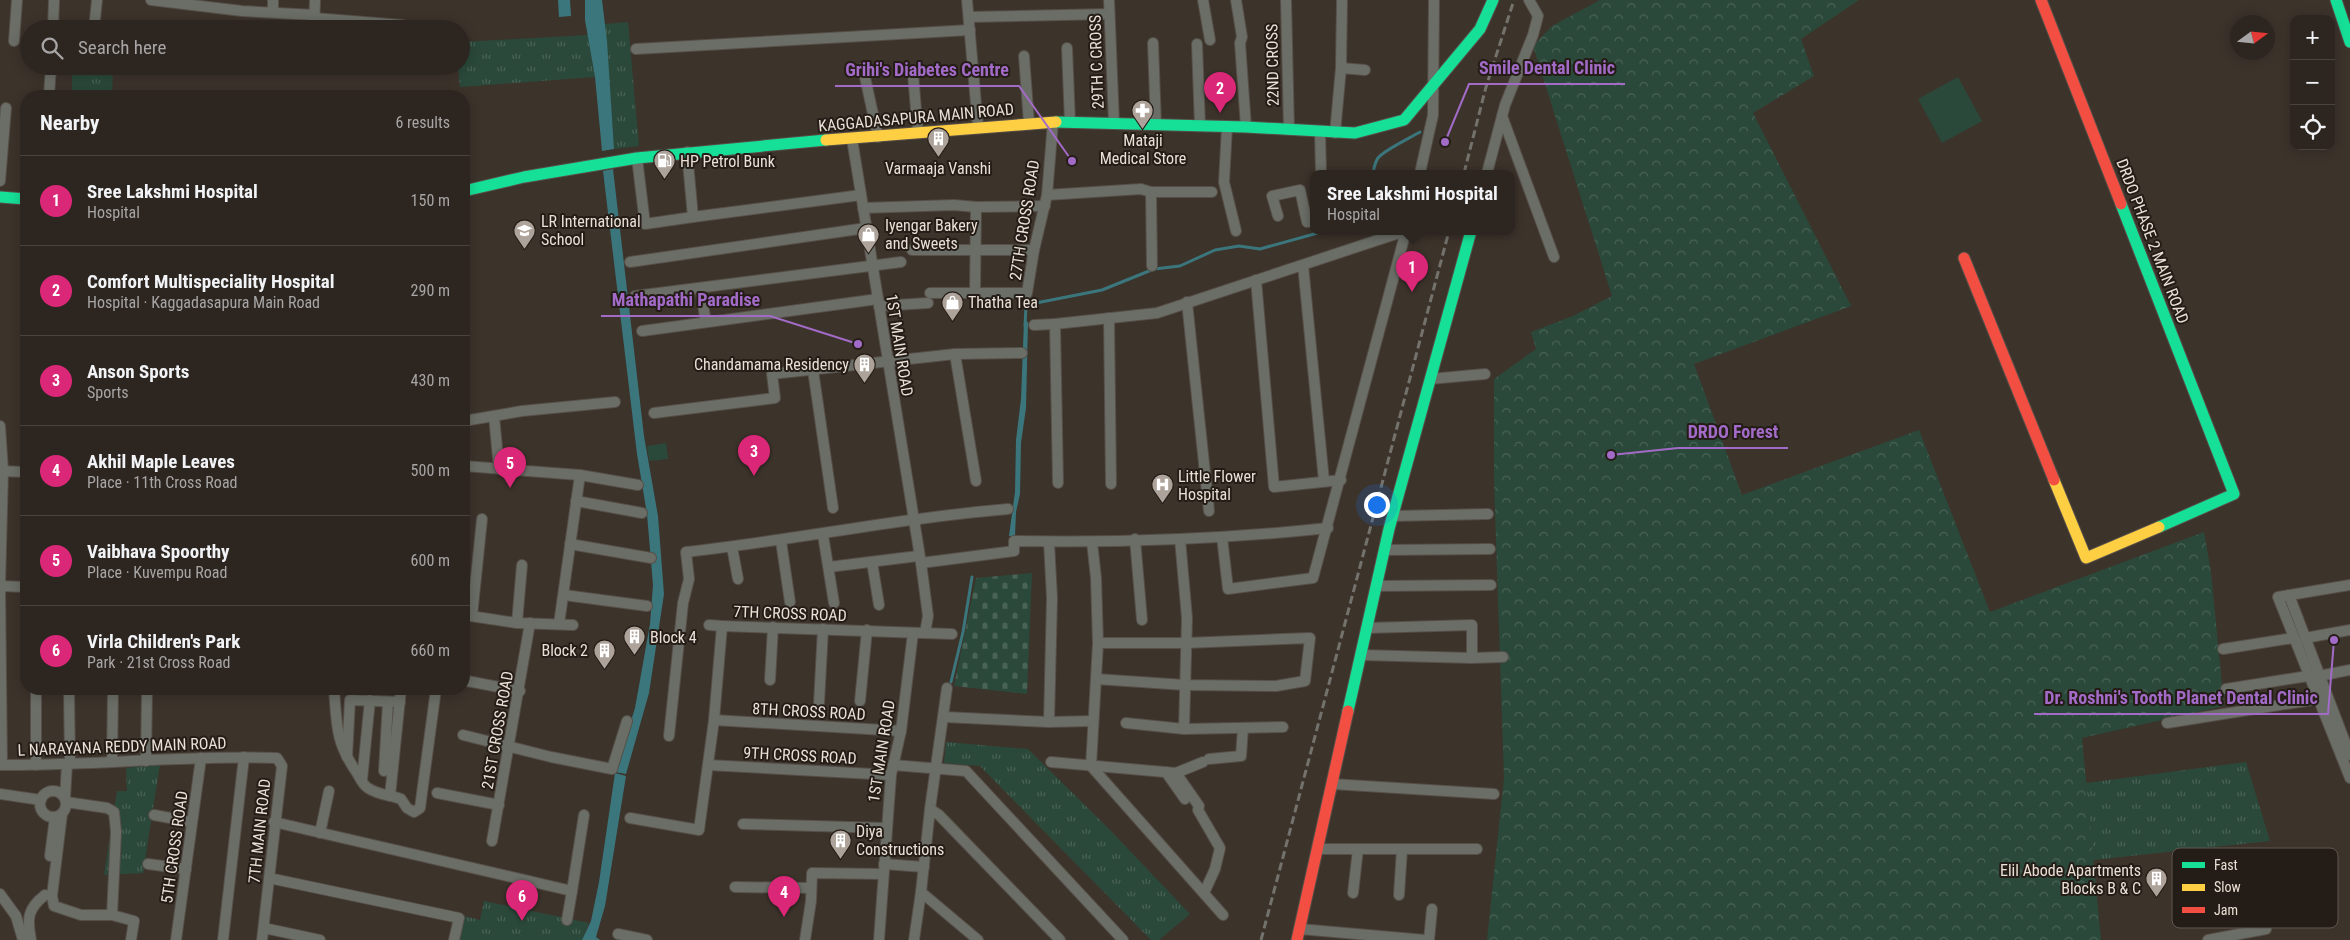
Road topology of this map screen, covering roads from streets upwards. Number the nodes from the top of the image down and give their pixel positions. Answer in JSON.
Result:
{"nodes":[{"id":1,"x":17,"y":0,"type":"edge"},
{"id":2,"x":54,"y":0,"type":"edge"},
{"id":3,"x":97,"y":0,"type":"edge"},
{"id":4,"x":151,"y":0,"type":"edge"},
{"id":5,"x":273,"y":0,"type":"edge"},
{"id":6,"x":315,"y":0,"type":"edge"},
{"id":7,"x":968,"y":0,"type":"edge"},
{"id":8,"x":1108,"y":0,"type":"edge"},
{"id":9,"x":1203,"y":0,"type":"edge"},
{"id":10,"x":1236,"y":0,"type":"edge"},
{"id":11,"x":1286,"y":0,"type":"edge"},
{"id":12,"x":1342,"y":0,"type":"edge"},
{"id":13,"x":1434,"y":0,"type":"edge"},
{"id":14,"x":1493,"y":0,"type":"edge"},
{"id":15,"x":1529,"y":0,"type":"edge"},
{"id":16,"x":2041,"y":0,"type":"edge"},
{"id":17,"x":2336,"y":0,"type":"edge"},
{"id":18,"x":199,"y":3,"type":"edge"},
{"id":19,"x":242,"y":5,"type":"edge"},
{"id":20,"x":273,"y":12,"type":"junction"},
{"id":21,"x":1109,"y":14,"type":"junction"},
{"id":22,"x":969,"y":17,"type":"junction"},
{"id":23,"x":53,"y":20,"type":"edge"},
{"id":24,"x":95,"y":20,"type":"edge"},
{"id":25,"x":309,"y":20,"type":"edge"},
{"id":26,"x":314,"y":20,"type":"edge"},
{"id":27,"x":970,"y":30,"type":"junction"},
{"id":28,"x":1210,"y":40,"type":"dead end"},
{"id":29,"x":14,"y":41,"type":"dead end"},
{"id":30,"x":2350,"y":42,"type":"edge"},
{"id":31,"x":1153,"y":43,"type":"dead end"},
{"id":32,"x":1197,"y":44,"type":"dead end"},
{"id":33,"x":1067,"y":48,"type":"dead end"},
{"id":34,"x":636,"y":50,"type":"dead end"},
{"id":35,"x":1024,"y":56,"type":"dead end"},
{"id":36,"x":863,"y":68,"type":"dead end"},
{"id":37,"x":1341,"y":68,"type":"junction"},
{"id":38,"x":1365,"y":70,"type":"dead end"},
{"id":39,"x":913,"y":74,"type":"dead end"},
{"id":40,"x":51,"y":75,"type":"edge"},
{"id":41,"x":1434,"y":82,"type":"junction"},
{"id":42,"x":50,"y":90,"type":"edge"},
{"id":43,"x":6,"y":108,"type":"dead end"},
{"id":44,"x":1502,"y":116,"type":"junction"},
{"id":45,"x":1053,"y":122,"type":"junction"},
{"id":46,"x":1070,"y":122,"type":"junction"},
{"id":47,"x":1114,"y":123,"type":"junction"},
{"id":48,"x":1029,"y":124,"type":"junction"},
{"id":49,"x":1156,"y":125,"type":"junction"},
{"id":50,"x":1200,"y":126,"type":"junction"},
{"id":51,"x":978,"y":127,"type":"junction"},
{"id":52,"x":1246,"y":127,"type":"junction"},
{"id":53,"x":1227,"y":128,"type":"junction"},
{"id":54,"x":1289,"y":130,"type":"junction"},
{"id":55,"x":1320,"y":132,"type":"junction"},
{"id":56,"x":918,"y":133,"type":"junction"},
{"id":57,"x":1335,"y":133,"type":"junction"},
{"id":58,"x":878,"y":138,"type":"junction"},
{"id":59,"x":852,"y":139,"type":"junction"},
{"id":60,"x":687,"y":152,"type":"junction"},
{"id":61,"x":637,"y":158,"type":"junction"},
{"id":62,"x":1321,"y":170,"type":"edge"},
{"id":63,"x":1421,"y":170,"type":"edge"},
{"id":64,"x":1487,"y":170,"type":"edge"},
{"id":65,"x":0,"y":181,"type":"edge"},
{"id":66,"x":470,"y":190,"type":"edge"},
{"id":67,"x":1151,"y":192,"type":"junction"},
{"id":68,"x":1212,"y":192,"type":"dead end"},
{"id":69,"x":1047,"y":195,"type":"junction"},
{"id":70,"x":861,"y":196,"type":"junction"},
{"id":71,"x":0,"y":197,"type":"edge"},
{"id":72,"x":20,"y":198,"type":"edge"},
{"id":73,"x":1045,"y":206,"type":"junction"},
{"id":74,"x":976,"y":207,"type":"junction"},
{"id":75,"x":863,"y":208,"type":"junction"},
{"id":76,"x":1278,"y":216,"type":"dead end"},
{"id":77,"x":693,"y":217,"type":"junction"},
{"id":78,"x":1310,"y":222,"type":"edge"},
{"id":79,"x":866,"y":228,"type":"junction"},
{"id":80,"x":1236,"y":231,"type":"dead end"},
{"id":81,"x":1394,"y":235,"type":"edge"},
{"id":82,"x":1405,"y":235,"type":"edge"},
{"id":83,"x":1470,"y":235,"type":"edge"},
{"id":84,"x":912,"y":250,"type":"dead end"},
{"id":85,"x":975,"y":250,"type":"junction"},
{"id":86,"x":1034,"y":250,"type":"junction"},
{"id":87,"x":1554,"y":257,"type":"dead end"},
{"id":88,"x":1964,"y":258,"type":"dead end"},
{"id":89,"x":630,"y":262,"type":"dead end"},
{"id":90,"x":901,"y":262,"type":"dead end"},
{"id":91,"x":872,"y":264,"type":"junction"},
{"id":92,"x":1303,"y":265,"type":"junction"},
{"id":93,"x":1152,"y":266,"type":"dead end"},
{"id":94,"x":1256,"y":280,"type":"junction"},
{"id":95,"x":700,"y":288,"type":"junction"},
{"id":96,"x":975,"y":293,"type":"junction"},
{"id":97,"x":634,"y":296,"type":"dead end"},
{"id":98,"x":878,"y":302,"type":"junction"},
{"id":99,"x":1187,"y":302,"type":"junction"},
{"id":100,"x":1109,"y":318,"type":"junction"},
{"id":101,"x":706,"y":322,"type":"junction"},
{"id":102,"x":1055,"y":324,"type":"junction"},
{"id":103,"x":1034,"y":325,"type":"dead end"},
{"id":104,"x":642,"y":331,"type":"dead end"},
{"id":105,"x":1022,"y":353,"type":"dead end"},
{"id":106,"x":955,"y":354,"type":"junction"},
{"id":107,"x":888,"y":362,"type":"junction"},
{"id":108,"x":813,"y":370,"type":"junction"},
{"id":109,"x":1485,"y":374,"type":"dead end"},
{"id":110,"x":1430,"y":379,"type":"junction"},
{"id":111,"x":615,"y":402,"type":"dead end"},
{"id":112,"x":654,"y":413,"type":"dead end"},
{"id":113,"x":494,"y":416,"type":"junction"},
{"id":114,"x":470,"y":420,"type":"edge"},
{"id":115,"x":0,"y":426,"type":"edge"},
{"id":116,"x":470,"y":467,"type":"edge"},
{"id":117,"x":499,"y":469,"type":"junction"},
{"id":118,"x":1,"y":471,"type":"edge"},
{"id":119,"x":20,"y":472,"type":"edge"},
{"id":120,"x":580,"y":475,"type":"junction"},
{"id":121,"x":1341,"y":480,"type":"junction"},
{"id":122,"x":976,"y":481,"type":"dead end"},
{"id":123,"x":1324,"y":481,"type":"junction"},
{"id":124,"x":1058,"y":483,"type":"dead end"},
{"id":125,"x":1111,"y":484,"type":"dead end"},
{"id":126,"x":638,"y":486,"type":"dead end"},
{"id":127,"x":576,"y":501,"type":"junction"},
{"id":128,"x":833,"y":508,"type":"dead end"},
{"id":129,"x":1008,"y":509,"type":"dead end"},
{"id":130,"x":1209,"y":511,"type":"dead end"},
{"id":131,"x":642,"y":513,"type":"dead end"},
{"id":132,"x":1488,"y":514,"type":"dead end"},
{"id":133,"x":1393,"y":516,"type":"junction"},
{"id":134,"x":482,"y":519,"type":"dead end"},
{"id":135,"x":912,"y":519,"type":"junction"},
{"id":136,"x":1328,"y":528,"type":"junction"},
{"id":137,"x":823,"y":535,"type":"junction"},
{"id":138,"x":1222,"y":538,"type":"junction"},
{"id":139,"x":1135,"y":539,"type":"junction"},
{"id":140,"x":1180,"y":539,"type":"junction"},
{"id":141,"x":782,"y":541,"type":"junction"},
{"id":142,"x":1049,"y":542,"type":"junction"},
{"id":143,"x":1092,"y":542,"type":"junction"},
{"id":144,"x":570,"y":544,"type":"junction"},
{"id":145,"x":732,"y":547,"type":"junction"},
{"id":146,"x":1490,"y":549,"type":"dead end"},
{"id":147,"x":1385,"y":550,"type":"junction"},
{"id":148,"x":651,"y":558,"type":"dead end"},
{"id":149,"x":920,"y":559,"type":"junction"},
{"id":150,"x":872,"y":562,"type":"junction"},
{"id":151,"x":522,"y":564,"type":"dead end"},
{"id":152,"x":830,"y":567,"type":"junction"},
{"id":153,"x":738,"y":579,"type":"dead end"},
{"id":154,"x":1491,"y":585,"type":"dead end"},
{"id":155,"x":2350,"y":585,"type":"edge"},
{"id":156,"x":0,"y":586,"type":"edge"},
{"id":157,"x":1376,"y":586,"type":"junction"},
{"id":158,"x":20,"y":588,"type":"edge"},
{"id":159,"x":2289,"y":594,"type":"junction"},
{"id":160,"x":564,"y":595,"type":"junction"},
{"id":161,"x":470,"y":602,"type":"edge"},
{"id":162,"x":790,"y":602,"type":"dead end"},
{"id":163,"x":834,"y":603,"type":"dead end"},
{"id":164,"x":879,"y":605,"type":"dead end"},
{"id":165,"x":647,"y":606,"type":"dead end"},
{"id":166,"x":470,"y":616,"type":"edge"},
{"id":167,"x":1142,"y":620,"type":"dead end"},
{"id":168,"x":517,"y":623,"type":"junction"},
{"id":169,"x":530,"y":624,"type":"junction"},
{"id":170,"x":560,"y":624,"type":"junction"},
{"id":171,"x":573,"y":625,"type":"dead end"},
{"id":172,"x":710,"y":625,"type":"dead end"},
{"id":173,"x":722,"y":626,"type":"junction"},
{"id":174,"x":773,"y":627,"type":"junction"},
{"id":175,"x":1367,"y":628,"type":"junction"},
{"id":176,"x":823,"y":629,"type":"junction"},
{"id":177,"x":867,"y":630,"type":"junction"},
{"id":178,"x":2350,"y":630,"type":"edge"},
{"id":179,"x":913,"y":633,"type":"junction"},
{"id":180,"x":925,"y":633,"type":"junction"},
{"id":181,"x":952,"y":634,"type":"dead end"},
{"id":182,"x":2293,"y":638,"type":"junction"},
{"id":183,"x":2305,"y":638,"type":"junction"},
{"id":184,"x":1098,"y":643,"type":"junction"},
{"id":185,"x":1186,"y":643,"type":"junction"},
{"id":186,"x":2223,"y":649,"type":"dead end"},
{"id":187,"x":1361,"y":655,"type":"junction"},
{"id":188,"x":1503,"y":657,"type":"dead end"},
{"id":189,"x":1472,"y":658,"type":"junction"},
{"id":190,"x":2350,"y":670,"type":"edge"},
{"id":191,"x":2314,"y":676,"type":"junction"},
{"id":192,"x":1096,"y":679,"type":"junction"},
{"id":193,"x":770,"y":680,"type":"dead end"},
{"id":194,"x":470,"y":682,"type":"edge"},
{"id":195,"x":1185,"y":685,"type":"junction"},
{"id":196,"x":947,"y":688,"type":"dead end"},
{"id":197,"x":2226,"y":689,"type":"dead end"},
{"id":198,"x":520,"y":691,"type":"junction"},
{"id":199,"x":36,"y":695,"type":"edge"},
{"id":200,"x":69,"y":695,"type":"edge"},
{"id":201,"x":113,"y":695,"type":"edge"},
{"id":202,"x":147,"y":695,"type":"edge"},
{"id":203,"x":335,"y":695,"type":"edge"},
{"id":204,"x":436,"y":695,"type":"edge"},
{"id":205,"x":400,"y":696,"type":"edge"},
{"id":206,"x":2318,"y":699,"type":"junction"},
{"id":207,"x":370,"y":700,"type":"junction"},
{"id":208,"x":860,"y":700,"type":"dead end"},
{"id":209,"x":388,"y":702,"type":"junction"},
{"id":210,"x":819,"y":702,"type":"dead end"},
{"id":211,"x":944,"y":717,"type":"junction"},
{"id":212,"x":714,"y":720,"type":"junction"},
{"id":213,"x":627,"y":721,"type":"dead end"},
{"id":214,"x":1093,"y":721,"type":"junction"},
{"id":215,"x":1049,"y":722,"type":"junction"},
{"id":216,"x":2167,"y":723,"type":"dead end"},
{"id":217,"x":1126,"y":724,"type":"dead end"},
{"id":218,"x":1283,"y":727,"type":"dead end"},
{"id":219,"x":1243,"y":728,"type":"junction"},
{"id":220,"x":1184,"y":729,"type":"junction"},
{"id":221,"x":901,"y":731,"type":"junction"},
{"id":222,"x":463,"y":735,"type":"dead end"},
{"id":223,"x":669,"y":736,"type":"dead end"},
{"id":224,"x":508,"y":746,"type":"junction"},
{"id":225,"x":2346,"y":754,"type":"edge"},
{"id":226,"x":244,"y":757,"type":"junction"},
{"id":227,"x":347,"y":757,"type":"junction"},
{"id":228,"x":200,"y":758,"type":"junction"},
{"id":229,"x":146,"y":761,"type":"junction"},
{"id":230,"x":112,"y":762,"type":"junction"},
{"id":231,"x":1051,"y":762,"type":"dead end"},
{"id":232,"x":66,"y":764,"type":"junction"},
{"id":233,"x":1,"y":765,"type":"edge"},
{"id":234,"x":36,"y":765,"type":"junction"},
{"id":235,"x":708,"y":765,"type":"junction"},
{"id":236,"x":1091,"y":766,"type":"junction"},
{"id":237,"x":936,"y":767,"type":"junction"},
{"id":238,"x":892,"y":770,"type":"junction"},
{"id":239,"x":384,"y":771,"type":"dead end"},
{"id":240,"x":1171,"y":773,"type":"junction"},
{"id":241,"x":2350,"y":778,"type":"edge"},
{"id":242,"x":362,"y":780,"type":"junction"},
{"id":243,"x":1332,"y":784,"type":"junction"},
{"id":244,"x":329,"y":791,"type":"dead end"},
{"id":245,"x":437,"y":793,"type":"dead end"},
{"id":246,"x":0,"y":794,"type":"edge"},
{"id":247,"x":385,"y":794,"type":"junction"},
{"id":248,"x":1494,"y":794,"type":"dead end"},
{"id":249,"x":63,"y":797,"type":"junction"},
{"id":250,"x":41,"y":800,"type":"junction"},
{"id":251,"x":499,"y":804,"type":"junction"},
{"id":252,"x":930,"y":809,"type":"junction"},
{"id":253,"x":58,"y":815,"type":"junction"},
{"id":254,"x":154,"y":815,"type":"dead end"},
{"id":255,"x":584,"y":815,"type":"dead end"},
{"id":256,"x":630,"y":818,"type":"dead end"},
{"id":257,"x":192,"y":822,"type":"junction"},
{"id":258,"x":274,"y":822,"type":"junction"},
{"id":259,"x":742,"y":824,"type":"dead end"},
{"id":260,"x":885,"y":828,"type":"junction"},
{"id":261,"x":320,"y":832,"type":"junction"},
{"id":262,"x":492,"y":841,"type":"dead end"},
{"id":263,"x":1318,"y":849,"type":"junction"},
{"id":264,"x":1358,"y":849,"type":"junction"},
{"id":265,"x":1402,"y":849,"type":"junction"},
{"id":266,"x":1477,"y":849,"type":"dead end"},
{"id":267,"x":148,"y":864,"type":"dead end"},
{"id":268,"x":924,"y":867,"type":"junction"},
{"id":269,"x":186,"y":869,"type":"junction"},
{"id":270,"x":884,"y":869,"type":"junction"},
{"id":271,"x":269,"y":878,"type":"junction"},
{"id":272,"x":735,"y":887,"type":"dead end"},
{"id":273,"x":811,"y":888,"type":"junction"},
{"id":274,"x":572,"y":891,"type":"junction"},
{"id":275,"x":921,"y":892,"type":"junction"},
{"id":276,"x":1353,"y":893,"type":"dead end"},
{"id":277,"x":0,"y":894,"type":"edge"},
{"id":278,"x":1204,"y":894,"type":"junction"},
{"id":279,"x":49,"y":896,"type":"junction"},
{"id":280,"x":1400,"y":896,"type":"dead end"},
{"id":281,"x":1432,"y":909,"type":"dead end"},
{"id":282,"x":112,"y":915,"type":"junction"},
{"id":283,"x":1223,"y":915,"type":"dead end"},
{"id":284,"x":567,"y":920,"type":"dead end"},
{"id":285,"x":264,"y":928,"type":"junction"},
{"id":286,"x":2266,"y":929,"type":"dead end"},
{"id":287,"x":618,"y":934,"type":"dead end"},
{"id":288,"x":1298,"y":935,"type":"edge"},
{"id":289,"x":23,"y":940,"type":"edge"},
{"id":290,"x":31,"y":940,"type":"edge"},
{"id":291,"x":131,"y":940,"type":"edge"},
{"id":292,"x":176,"y":940,"type":"edge"},
{"id":293,"x":223,"y":940,"type":"edge"},
{"id":294,"x":262,"y":940,"type":"edge"},
{"id":295,"x":320,"y":940,"type":"edge"},
{"id":296,"x":454,"y":940,"type":"edge"},
{"id":297,"x":646,"y":940,"type":"edge"},
{"id":298,"x":805,"y":940,"type":"edge"},
{"id":299,"x":879,"y":940,"type":"edge"},
{"id":300,"x":914,"y":940,"type":"edge"},
{"id":301,"x":978,"y":940,"type":"edge"},
{"id":302,"x":1060,"y":940,"type":"edge"},
{"id":303,"x":1123,"y":940,"type":"edge"},
{"id":304,"x":1425,"y":940,"type":"edge"},
{"id":305,"x":1429,"y":940,"type":"edge"},
{"id":306,"x":2208,"y":940,"type":"edge"}],
"edges":[{"from":1,"to":29,"type":"street"},
{"from":2,"to":23,"type":"street"},
{"from":3,"to":24,"type":"street"},
{"from":4,"to":18,"type":"street"},
{"from":5,"to":20,"type":"street"},
{"from":6,"to":26,"type":"street"},
{"from":7,"to":22,"type":"street"},
{"from":8,"to":21,"type":"street","name":"29TH C CROSS"},
{"from":9,"to":28,"type":"street"},
{"from":10,"to":52,"type":"street"},
{"from":11,"to":54,"type":"street","name":"22ND CROSS"},
{"from":12,"to":37,"type":"street"},
{"from":13,"to":41,"type":"street"},
{"from":14,"to":41,"type":"street","name":"KAGGADASAPURA MAIN ROAD"},
{"from":15,"to":44,"type":"street"},
{"from":16,"to":88,"type":"street","name":"DRDO PHASE 2 MAIN ROAD"},
{"from":17,"to":30,"type":"street"},
{"from":18,"to":19,"type":"street"},
{"from":19,"to":20,"type":"street"},
{"from":20,"to":25,"type":"street"},
{"from":21,"to":22,"type":"street"},
{"from":21,"to":47,"type":"street","name":"29TH C CROSS"},
{"from":22,"to":27,"type":"street"},
{"from":27,"to":34,"type":"street"},
{"from":27,"to":51,"type":"street"},
{"from":31,"to":49,"type":"street"},
{"from":32,"to":50,"type":"street"},
{"from":33,"to":46,"type":"street"},
{"from":35,"to":48,"type":"street"},
{"from":36,"to":58,"type":"street"},
{"from":37,"to":38,"type":"street"},
{"from":37,"to":57,"type":"street"},
{"from":39,"to":56,"type":"street"},
{"from":40,"to":42,"type":"street"},
{"from":41,"to":57,"type":"street","name":"KAGGADASAPURA MAIN ROAD"},
{"from":41,"to":63,"type":"street"},
{"from":43,"to":65,"type":"street"},
{"from":44,"to":64,"type":"street"},
{"from":44,"to":87,"type":"street"},
{"from":45,"to":46,"type":"street","name":"KAGGADASAPURA MAIN ROAD"},
{"from":45,"to":48,"type":"street","name":"KAGGADASAPURA MAIN ROAD"},
{"from":45,"to":69,"type":"street","name":"27TH CROSS ROAD"},
{"from":46,"to":47,"type":"street","name":"KAGGADASAPURA MAIN ROAD"},
{"from":47,"to":49,"type":"street","name":"KAGGADASAPURA MAIN ROAD"},
{"from":48,"to":51,"type":"street","name":"KAGGADASAPURA MAIN ROAD"},
{"from":49,"to":50,"type":"street","name":"KAGGADASAPURA MAIN ROAD"},
{"from":50,"to":53,"type":"street","name":"KAGGADASAPURA MAIN ROAD"},
{"from":51,"to":56,"type":"street","name":"KAGGADASAPURA MAIN ROAD"},
{"from":52,"to":53,"type":"street","name":"KAGGADASAPURA MAIN ROAD"},
{"from":52,"to":54,"type":"street","name":"KAGGADASAPURA MAIN ROAD"},
{"from":53,"to":80,"type":"street"},
{"from":54,"to":55,"type":"street","name":"KAGGADASAPURA MAIN ROAD"},
{"from":55,"to":57,"type":"street","name":"KAGGADASAPURA MAIN ROAD"},
{"from":55,"to":62,"type":"street"},
{"from":56,"to":58,"type":"street","name":"KAGGADASAPURA MAIN ROAD"},
{"from":58,"to":59,"type":"street","name":"KAGGADASAPURA MAIN ROAD"},
{"from":59,"to":60,"type":"street","name":"KAGGADASAPURA MAIN ROAD"},
{"from":59,"to":70,"type":"street","name":"1ST MAIN ROAD"},
{"from":60,"to":61,"type":"street","name":"KAGGADASAPURA MAIN ROAD"},
{"from":60,"to":77,"type":"street"},
{"from":61,"to":66,"type":"street","name":"KAGGADASAPURA MAIN ROAD"},
{"from":61,"to":77,"type":"street"},
{"from":67,"to":68,"type":"street"},
{"from":67,"to":69,"type":"street"},
{"from":67,"to":93,"type":"street"},
{"from":69,"to":73,"type":"street","name":"27TH CROSS ROAD"},
{"from":70,"to":75,"type":"street","name":"1ST MAIN ROAD"},
{"from":70,"to":77,"type":"street"},
{"from":71,"to":72,"type":"street"},
{"from":73,"to":74,"type":"street"},
{"from":73,"to":86,"type":"street","name":"27TH CROSS ROAD"},
{"from":74,"to":75,"type":"street"},
{"from":74,"to":85,"type":"street"},
{"from":75,"to":79,"type":"street","name":"1ST MAIN ROAD"},
{"from":76,"to":78,"type":"street"},
{"from":79,"to":89,"type":"street"},
{"from":79,"to":91,"type":"street","name":"1ST MAIN ROAD"},
{"from":81,"to":92,"type":"street"},
{"from":82,"to":121,"type":"street"},
{"from":83,"to":110,"type":"street"},
{"from":84,"to":85,"type":"street"},
{"from":85,"to":86,"type":"street"},
{"from":85,"to":96,"type":"street"},
{"from":86,"to":96,"type":"street","name":"27TH CROSS ROAD"},
{"from":90,"to":91,"type":"street"},
{"from":91,"to":95,"type":"street"},
{"from":91,"to":98,"type":"street","name":"1ST MAIN ROAD"},
{"from":92,"to":94,"type":"street"},
{"from":92,"to":123,"type":"street"},
{"from":94,"to":99,"type":"street"},
{"from":94,"to":123,"type":"street"},
{"from":95,"to":97,"type":"street"},
{"from":95,"to":101,"type":"street"},
{"from":96,"to":98,"type":"street"},
{"from":98,"to":101,"type":"street"},
{"from":98,"to":107,"type":"street","name":"1ST MAIN ROAD"},
{"from":99,"to":100,"type":"street"},
{"from":99,"to":130,"type":"street"},
{"from":100,"to":102,"type":"street"},
{"from":100,"to":125,"type":"street"},
{"from":101,"to":104,"type":"street"},
{"from":102,"to":103,"type":"street"},
{"from":102,"to":124,"type":"street"},
{"from":105,"to":106,"type":"street"},
{"from":106,"to":107,"type":"street"},
{"from":106,"to":122,"type":"street"},
{"from":107,"to":108,"type":"street"},
{"from":107,"to":135,"type":"street","name":"1ST MAIN ROAD"},
{"from":108,"to":112,"type":"street"},
{"from":108,"to":128,"type":"street"},
{"from":109,"to":110,"type":"street"},
{"from":110,"to":133,"type":"street"},
{"from":111,"to":113,"type":"street"},
{"from":113,"to":114,"type":"street"},
{"from":113,"to":117,"type":"street"},
{"from":115,"to":118,"type":"street"},
{"from":116,"to":117,"type":"street"},
{"from":117,"to":120,"type":"street"},
{"from":118,"to":119,"type":"street"},
{"from":118,"to":156,"type":"street"},
{"from":120,"to":126,"type":"street"},
{"from":120,"to":127,"type":"street"},
{"from":121,"to":123,"type":"street"},
{"from":121,"to":136,"type":"street"},
{"from":127,"to":131,"type":"street"},
{"from":127,"to":144,"type":"street"},
{"from":129,"to":135,"type":"street"},
{"from":132,"to":133,"type":"street"},
{"from":133,"to":147,"type":"street"},
{"from":134,"to":161,"type":"street"},
{"from":135,"to":137,"type":"street"},
{"from":135,"to":149,"type":"street","name":"1ST MAIN ROAD"},
{"from":136,"to":138,"type":"street"},
{"from":136,"to":138,"type":"street"},
{"from":137,"to":141,"type":"street"},
{"from":137,"to":152,"type":"street"},
{"from":138,"to":140,"type":"street"},
{"from":139,"to":140,"type":"street"},
{"from":139,"to":143,"type":"street"},
{"from":139,"to":167,"type":"street"},
{"from":140,"to":185,"type":"street"},
{"from":141,"to":145,"type":"street"},
{"from":141,"to":162,"type":"street"},
{"from":142,"to":143,"type":"street"},
{"from":142,"to":149,"type":"street"},
{"from":142,"to":215,"type":"street"},
{"from":143,"to":184,"type":"street"},
{"from":144,"to":148,"type":"street"},
{"from":144,"to":160,"type":"street"},
{"from":145,"to":153,"type":"street"},
{"from":145,"to":223,"type":"street"},
{"from":146,"to":147,"type":"street"},
{"from":147,"to":157,"type":"street"},
{"from":149,"to":150,"type":"street"},
{"from":149,"to":180,"type":"street","name":"1ST MAIN ROAD"},
{"from":150,"to":152,"type":"street"},
{"from":150,"to":164,"type":"street"},
{"from":151,"to":168,"type":"street"},
{"from":152,"to":163,"type":"street"},
{"from":154,"to":157,"type":"street"},
{"from":155,"to":159,"type":"street"},
{"from":156,"to":158,"type":"street"},
{"from":156,"to":233,"type":"street"},
{"from":157,"to":175,"type":"street"},
{"from":159,"to":182,"type":"street"},
{"from":159,"to":183,"type":"street"},
{"from":160,"to":165,"type":"street"},
{"from":160,"to":170,"type":"street"},
{"from":166,"to":168,"type":"street"},
{"from":168,"to":169,"type":"street"},
{"from":169,"to":170,"type":"street"},
{"from":169,"to":198,"type":"street","name":"21ST CROSS ROAD"},
{"from":170,"to":171,"type":"street"},
{"from":172,"to":173,"type":"street"},
{"from":173,"to":174,"type":"street","name":"7TH CROSS ROAD"},
{"from":173,"to":212,"type":"street","name":"7TH CROSS ROAD"},
{"from":174,"to":176,"type":"street","name":"7TH CROSS ROAD"},
{"from":174,"to":193,"type":"street"},
{"from":175,"to":187,"type":"street"},
{"from":175,"to":189,"type":"street"},
{"from":176,"to":177,"type":"street","name":"7TH CROSS ROAD"},
{"from":176,"to":210,"type":"street"},
{"from":177,"to":179,"type":"street","name":"7TH CROSS ROAD"},
{"from":177,"to":208,"type":"street"},
{"from":178,"to":183,"type":"street"},
{"from":179,"to":180,"type":"street","name":"7TH CROSS ROAD"},
{"from":179,"to":221,"type":"street","name":"1ST MAIN ROAD"},
{"from":180,"to":181,"type":"street","name":"7TH CROSS ROAD"},
{"from":182,"to":186,"type":"street"},
{"from":182,"to":191,"type":"street"},
{"from":183,"to":191,"type":"street"},
{"from":184,"to":185,"type":"street"},
{"from":184,"to":192,"type":"street"},
{"from":185,"to":195,"type":"street"},
{"from":185,"to":195,"type":"street"},
{"from":187,"to":189,"type":"street"},
{"from":187,"to":243,"type":"street"},
{"from":188,"to":189,"type":"street"},
{"from":190,"to":191,"type":"street"},
{"from":191,"to":197,"type":"street"},
{"from":191,"to":206,"type":"street"},
{"from":191,"to":225,"type":"street"},
{"from":192,"to":195,"type":"street"},
{"from":192,"to":214,"type":"street"},
{"from":194,"to":198,"type":"street"},
{"from":195,"to":220,"type":"street"},
{"from":196,"to":211,"type":"street"},
{"from":198,"to":224,"type":"street","name":"21ST CROSS ROAD"},
{"from":199,"to":234,"type":"street"},
{"from":200,"to":232,"type":"street"},
{"from":201,"to":230,"type":"street"},
{"from":202,"to":229,"type":"street"},
{"from":203,"to":227,"type":"street"},
{"from":204,"to":247,"type":"street"},
{"from":205,"to":209,"type":"street"},
{"from":205,"to":247,"type":"street"},
{"from":206,"to":216,"type":"street"},
{"from":206,"to":225,"type":"street"},
{"from":207,"to":209,"type":"street"},
{"from":207,"to":227,"type":"street"},
{"from":207,"to":242,"type":"street"},
{"from":209,"to":239,"type":"street"},
{"from":211,"to":215,"type":"street"},
{"from":211,"to":237,"type":"street"},
{"from":212,"to":221,"type":"street","name":"8TH CROSS ROAD"},
{"from":212,"to":235,"type":"street","name":"7TH CROSS ROAD"},
{"from":213,"to":224,"type":"street"},
{"from":214,"to":215,"type":"street"},
{"from":214,"to":236,"type":"street"},
{"from":217,"to":220,"type":"street"},
{"from":218,"to":219,"type":"street"},
{"from":219,"to":220,"type":"street"},
{"from":219,"to":240,"type":"street"},
{"from":221,"to":238,"type":"street","name":"1ST MAIN ROAD"},
{"from":222,"to":224,"type":"street"},
{"from":224,"to":251,"type":"street","name":"21ST CROSS ROAD"},
{"from":225,"to":241,"type":"street"},
{"from":226,"to":228,"type":"street","name":"L NARAYANA REDDY MAIN ROAD"},
{"from":226,"to":258,"type":"street","name":"7TH MAIN ROAD"},
{"from":226,"to":293,"type":"street"},
{"from":227,"to":242,"type":"street"},
{"from":228,"to":229,"type":"street","name":"L NARAYANA REDDY MAIN ROAD"},
{"from":228,"to":257,"type":"street","name":"5TH CROSS ROAD"},
{"from":229,"to":230,"type":"street","name":"L NARAYANA REDDY MAIN ROAD"},
{"from":230,"to":232,"type":"street","name":"L NARAYANA REDDY MAIN ROAD"},
{"from":231,"to":236,"type":"street"},
{"from":232,"to":234,"type":"street","name":"L NARAYANA REDDY MAIN ROAD"},
{"from":232,"to":249,"type":"street"},
{"from":233,"to":234,"type":"street","name":"L NARAYANA REDDY MAIN ROAD"},
{"from":235,"to":238,"type":"street","name":"9TH CROSS ROAD"},
{"from":235,"to":256,"type":"street","name":"7TH CROSS ROAD"},
{"from":236,"to":240,"type":"street"},
{"from":236,"to":278,"type":"street"},
{"from":237,"to":238,"type":"street","name":"9TH CROSS ROAD"},
{"from":237,"to":252,"type":"street"},
{"from":237,"to":303,"type":"street","name":"9TH CROSS ROAD"},
{"from":238,"to":260,"type":"street","name":"1ST MAIN ROAD"},
{"from":240,"to":278,"type":"street"},
{"from":242,"to":247,"type":"street"},
{"from":243,"to":248,"type":"street"},
{"from":243,"to":263,"type":"street"},
{"from":244,"to":261,"type":"street"},
{"from":245,"to":251,"type":"street"},
{"from":246,"to":250,"type":"street"},
{"from":249,"to":250,"type":"street"},
{"from":249,"to":253,"type":"street"},
{"from":249,"to":282,"type":"street"},
{"from":250,"to":253,"type":"street"},
{"from":251,"to":262,"type":"street","name":"21ST CROSS ROAD"},
{"from":252,"to":268,"type":"street"},
{"from":252,"to":302,"type":"street"},
{"from":253,"to":279,"type":"street"},
{"from":254,"to":257,"type":"street"},
{"from":255,"to":274,"type":"street"},
{"from":257,"to":269,"type":"street","name":"5TH CROSS ROAD"},
{"from":258,"to":261,"type":"street"},
{"from":258,"to":271,"type":"street","name":"7TH MAIN ROAD"},
{"from":259,"to":260,"type":"street"},
{"from":260,"to":270,"type":"street","name":"1ST MAIN ROAD"},
{"from":261,"to":274,"type":"street"},
{"from":263,"to":264,"type":"street"},
{"from":263,"to":288,"type":"street"},
{"from":264,"to":265,"type":"street"},
{"from":264,"to":276,"type":"street"},
{"from":265,"to":266,"type":"street"},
{"from":265,"to":280,"type":"street"},
{"from":267,"to":269,"type":"street"},
{"from":268,"to":270,"type":"street"},
{"from":268,"to":275,"type":"street"},
{"from":269,"to":292,"type":"street","name":"5TH CROSS ROAD"},
{"from":270,"to":273,"type":"street"},
{"from":270,"to":299,"type":"street","name":"1ST MAIN ROAD"},
{"from":271,"to":285,"type":"street","name":"7TH MAIN ROAD"},
{"from":271,"to":296,"type":"street"},
{"from":272,"to":273,"type":"street"},
{"from":273,"to":298,"type":"street"},
{"from":274,"to":284,"type":"street"},
{"from":275,"to":300,"type":"street"},
{"from":275,"to":301,"type":"street"},
{"from":277,"to":289,"type":"street"},
{"from":278,"to":283,"type":"street"},
{"from":279,"to":282,"type":"street"},
{"from":279,"to":290,"type":"street"},
{"from":281,"to":305,"type":"street"},
{"from":282,"to":291,"type":"street"},
{"from":285,"to":294,"type":"street","name":"7TH MAIN ROAD"},
{"from":285,"to":295,"type":"street"},
{"from":286,"to":306,"type":"street"},
{"from":287,"to":297,"type":"street"},
{"from":288,"to":304,"type":"street"}]}
